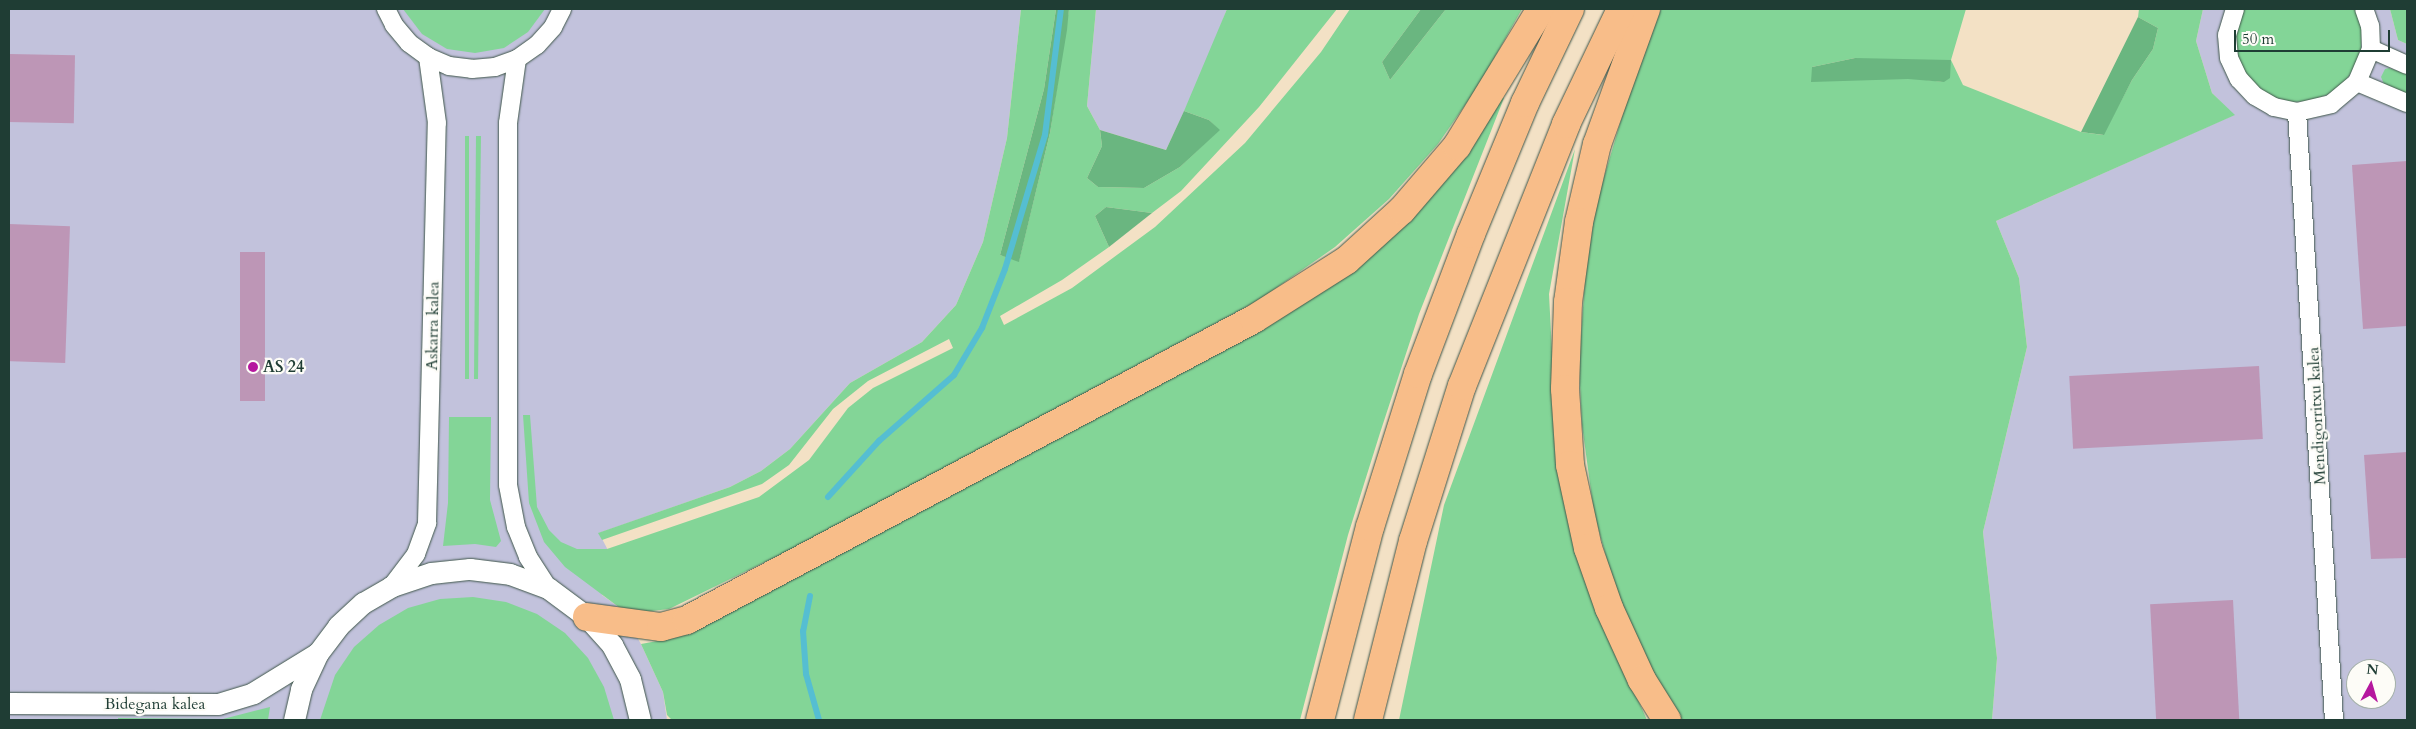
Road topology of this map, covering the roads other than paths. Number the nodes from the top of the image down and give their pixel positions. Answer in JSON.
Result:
{"nodes":[{"id":1,"x":386,"y":9,"type":"edge"},
{"id":2,"x":562,"y":9,"type":"edge"},
{"id":3,"x":1541,"y":9,"type":"edge"},
{"id":4,"x":1570,"y":9,"type":"edge"},
{"id":5,"x":1621,"y":9,"type":"edge"},
{"id":6,"x":1646,"y":9,"type":"edge"},
{"id":7,"x":2235,"y":9,"type":"edge"},
{"id":8,"x":2364,"y":9,"type":"edge"},
{"id":9,"x":2371,"y":49,"type":"junction"},
{"id":10,"x":428,"y":57,"type":"junction"},
{"id":11,"x":516,"y":59,"type":"junction"},
{"id":12,"x":2407,"y":65,"type":"edge"},
{"id":13,"x":2357,"y":82,"type":"junction"},
{"id":14,"x":2407,"y":103,"type":"edge"},
{"id":15,"x":2297,"y":112,"type":"junction"},
{"id":16,"x":392,"y":586,"type":"junction"},
{"id":17,"x":548,"y":588,"type":"junction"},
{"id":18,"x":588,"y":617,"type":"junction"},
{"id":19,"x":318,"y":653,"type":"junction"},
{"id":20,"x":9,"y":703,"type":"edge"},
{"id":21,"x":642,"y":719,"type":"edge"},
{"id":22,"x":294,"y":720,"type":"edge"},
{"id":23,"x":1320,"y":720,"type":"edge"},
{"id":24,"x":1368,"y":720,"type":"edge"},
{"id":25,"x":1667,"y":720,"type":"edge"},
{"id":26,"x":2334,"y":720,"type":"edge"}],
"edges":[{"from":1,"to":10,"type":"street"},
{"from":2,"to":11,"type":"street"},
{"from":3,"to":18,"type":"highway"},
{"from":4,"to":23,"type":"highway"},
{"from":5,"to":24,"type":"highway"},
{"from":6,"to":25,"type":"highway"},
{"from":7,"to":15,"type":"street"},
{"from":8,"to":9,"type":"street"},
{"from":9,"to":12,"type":"street"},
{"from":9,"to":13,"type":"street"},
{"from":10,"to":11,"type":"street"},
{"from":10,"to":16,"type":"street","name":"Askarra kalea"},
{"from":11,"to":17,"type":"street"},
{"from":13,"to":14,"type":"street"},
{"from":13,"to":15,"type":"street"},
{"from":15,"to":26,"type":"street","name":"Mendigorritxu kalea"},
{"from":16,"to":17,"type":"street"},
{"from":16,"to":19,"type":"street"},
{"from":17,"to":18,"type":"street"},
{"from":18,"to":21,"type":"street"},
{"from":19,"to":20,"type":"street","name":"Bidegana kalea"},
{"from":19,"to":22,"type":"street"}]}
